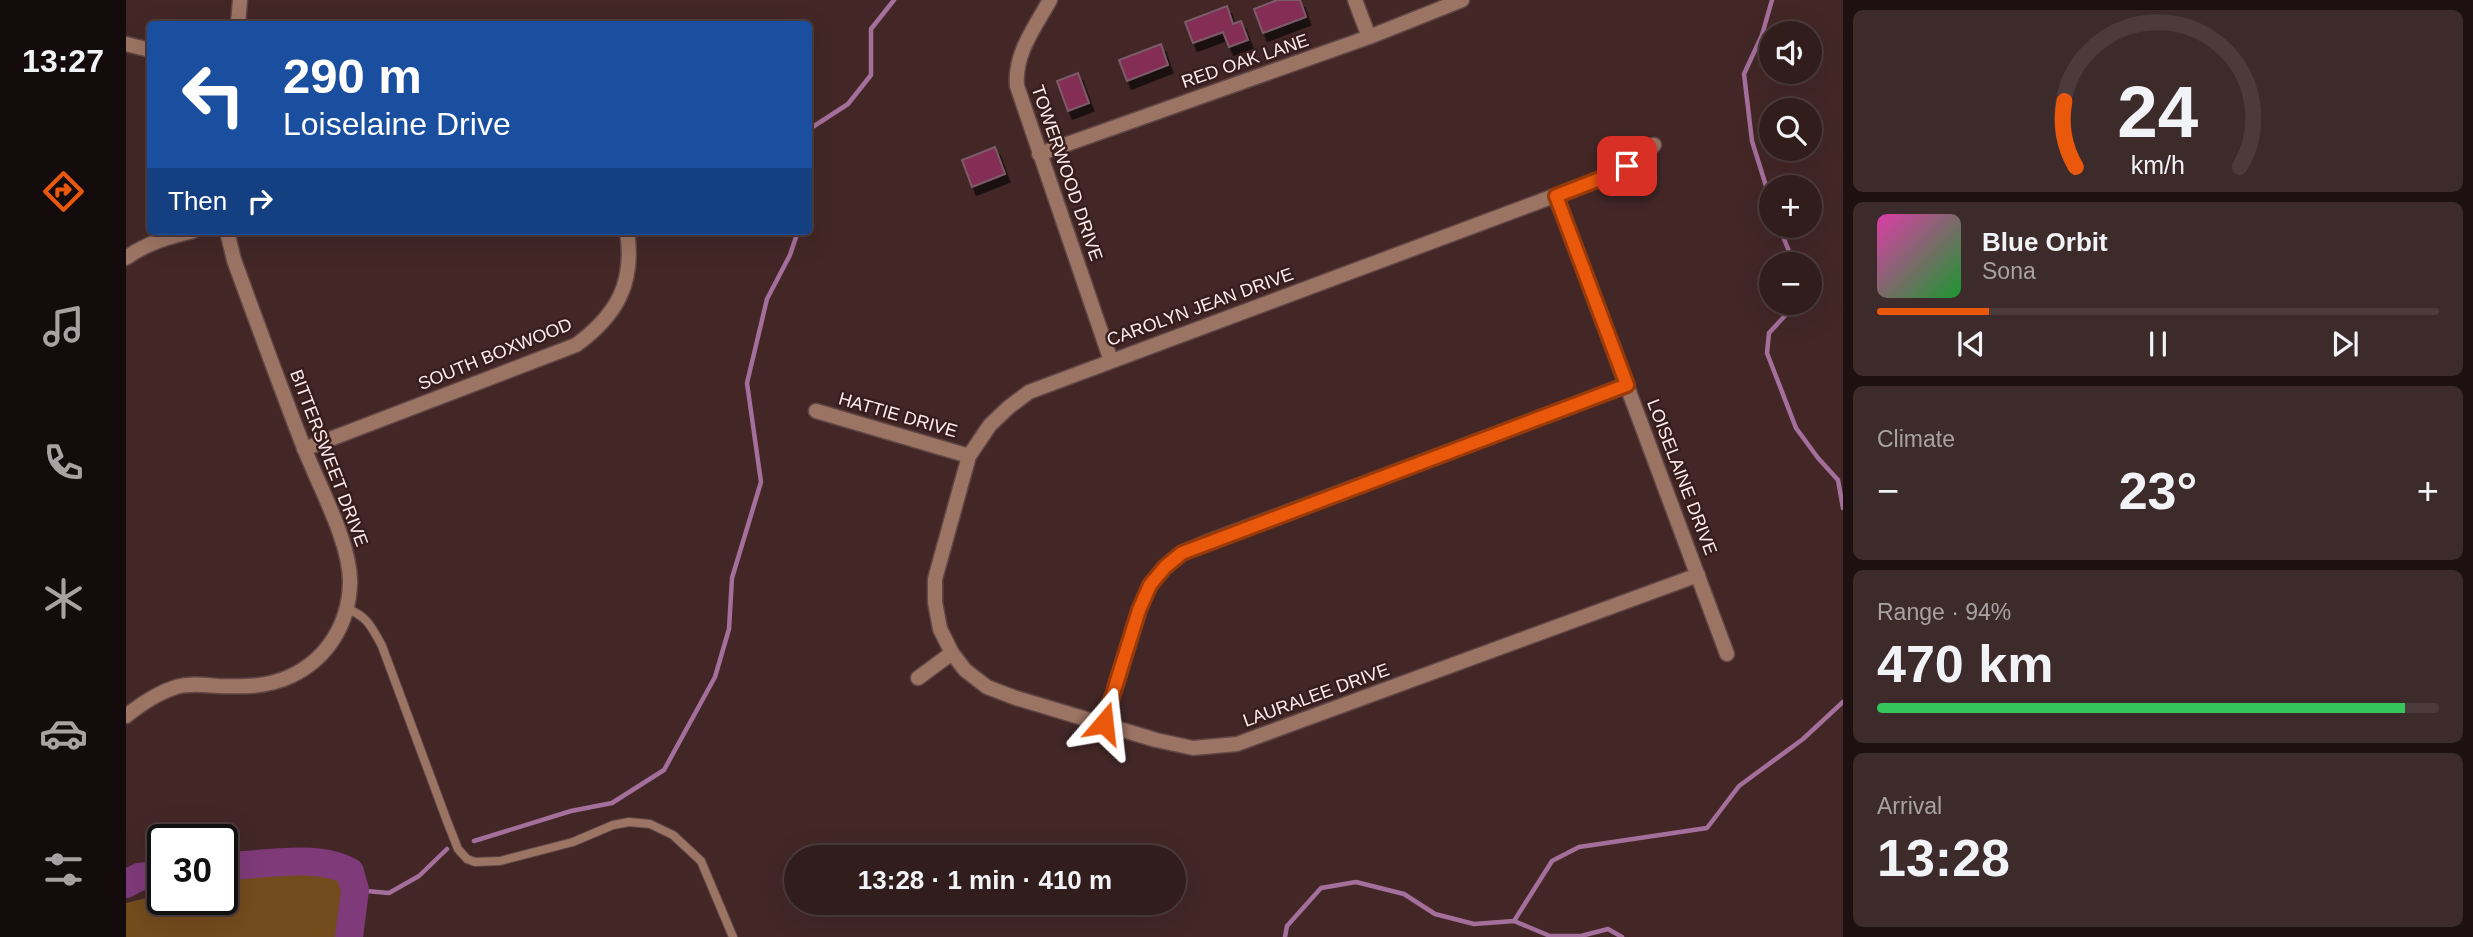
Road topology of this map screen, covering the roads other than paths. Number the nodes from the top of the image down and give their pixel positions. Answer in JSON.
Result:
{"nodes":[{"id":1,"x":240,"y":0,"type":"edge"},
{"id":2,"x":1050,"y":0,"type":"edge"},
{"id":3,"x":1355,"y":0,"type":"edge"},
{"id":4,"x":1462,"y":0,"type":"edge"},
{"id":5,"x":238,"y":21,"type":"edge"},
{"id":6,"x":1369,"y":37,"type":"junction"},
{"id":7,"x":126,"y":44,"type":"edge"},
{"id":8,"x":147,"y":49,"type":"edge"},
{"id":9,"x":1654,"y":145,"type":"dead end"},
{"id":10,"x":1039,"y":154,"type":"junction"},
{"id":11,"x":1556,"y":196,"type":"junction"},
{"id":12,"x":178,"y":235,"type":"edge"},
{"id":13,"x":228,"y":235,"type":"edge"},
{"id":14,"x":626,"y":235,"type":"edge"},
{"id":15,"x":126,"y":258,"type":"edge"},
{"id":16,"x":1111,"y":361,"type":"junction"},
{"id":17,"x":1627,"y":385,"type":"junction"},
{"id":18,"x":816,"y":411,"type":"dead end"},
{"id":19,"x":304,"y":449,"type":"junction"},
{"id":20,"x":969,"y":456,"type":"junction"},
{"id":21,"x":1698,"y":575,"type":"junction"},
{"id":22,"x":346,"y":608,"type":"junction"},
{"id":23,"x":952,"y":653,"type":"junction"},
{"id":24,"x":1727,"y":653,"type":"dead end"},
{"id":25,"x":918,"y":678,"type":"dead end"},
{"id":26,"x":126,"y":716,"type":"edge"},
{"id":27,"x":1104,"y":723,"type":"junction"},
{"id":28,"x":733,"y":937,"type":"edge"}],
"edges":[{"from":1,"to":5,"type":"street"},
{"from":2,"to":10,"type":"street","name":"TOWERWOOD DRIVE"},
{"from":3,"to":6,"type":"street"},
{"from":4,"to":6,"type":"street","name":"RED OAK LANE"},
{"from":6,"to":10,"type":"street","name":"RED OAK LANE"},
{"from":7,"to":8,"type":"street"},
{"from":9,"to":11,"type":"street","name":"CAROLYN JEAN DRIVE"},
{"from":10,"to":16,"type":"street","name":"TOWERWOOD DRIVE"},
{"from":11,"to":16,"type":"street","name":"CAROLYN JEAN DRIVE"},
{"from":11,"to":17,"type":"street","name":"LOISELAINE DRIVE"},
{"from":12,"to":15,"type":"street"},
{"from":13,"to":19,"type":"street","name":"BITTERSWEET DRIVE"},
{"from":14,"to":19,"type":"street","name":"SOUTH BOXWOOD"},
{"from":16,"to":20,"type":"street","name":"CAROLYN JEAN DRIVE"},
{"from":17,"to":21,"type":"street","name":"LOISELAINE DRIVE"},
{"from":17,"to":27,"type":"street"},
{"from":18,"to":20,"type":"street","name":"HATTIE DRIVE"},
{"from":19,"to":22,"type":"street","name":"BITTERSWEET DRIVE"},
{"from":20,"to":23,"type":"street","name":"CAROLYN JEAN DRIVE"},
{"from":21,"to":24,"type":"street","name":"LOISELAINE DRIVE"},
{"from":21,"to":27,"type":"street","name":"LAURALEE DRIVE"},
{"from":22,"to":26,"type":"street","name":"BITTERSWEET DRIVE"},
{"from":22,"to":28,"type":"lane"},
{"from":23,"to":25,"type":"street"},
{"from":23,"to":27,"type":"street","name":"LAURALEE DRIVE"}]}
